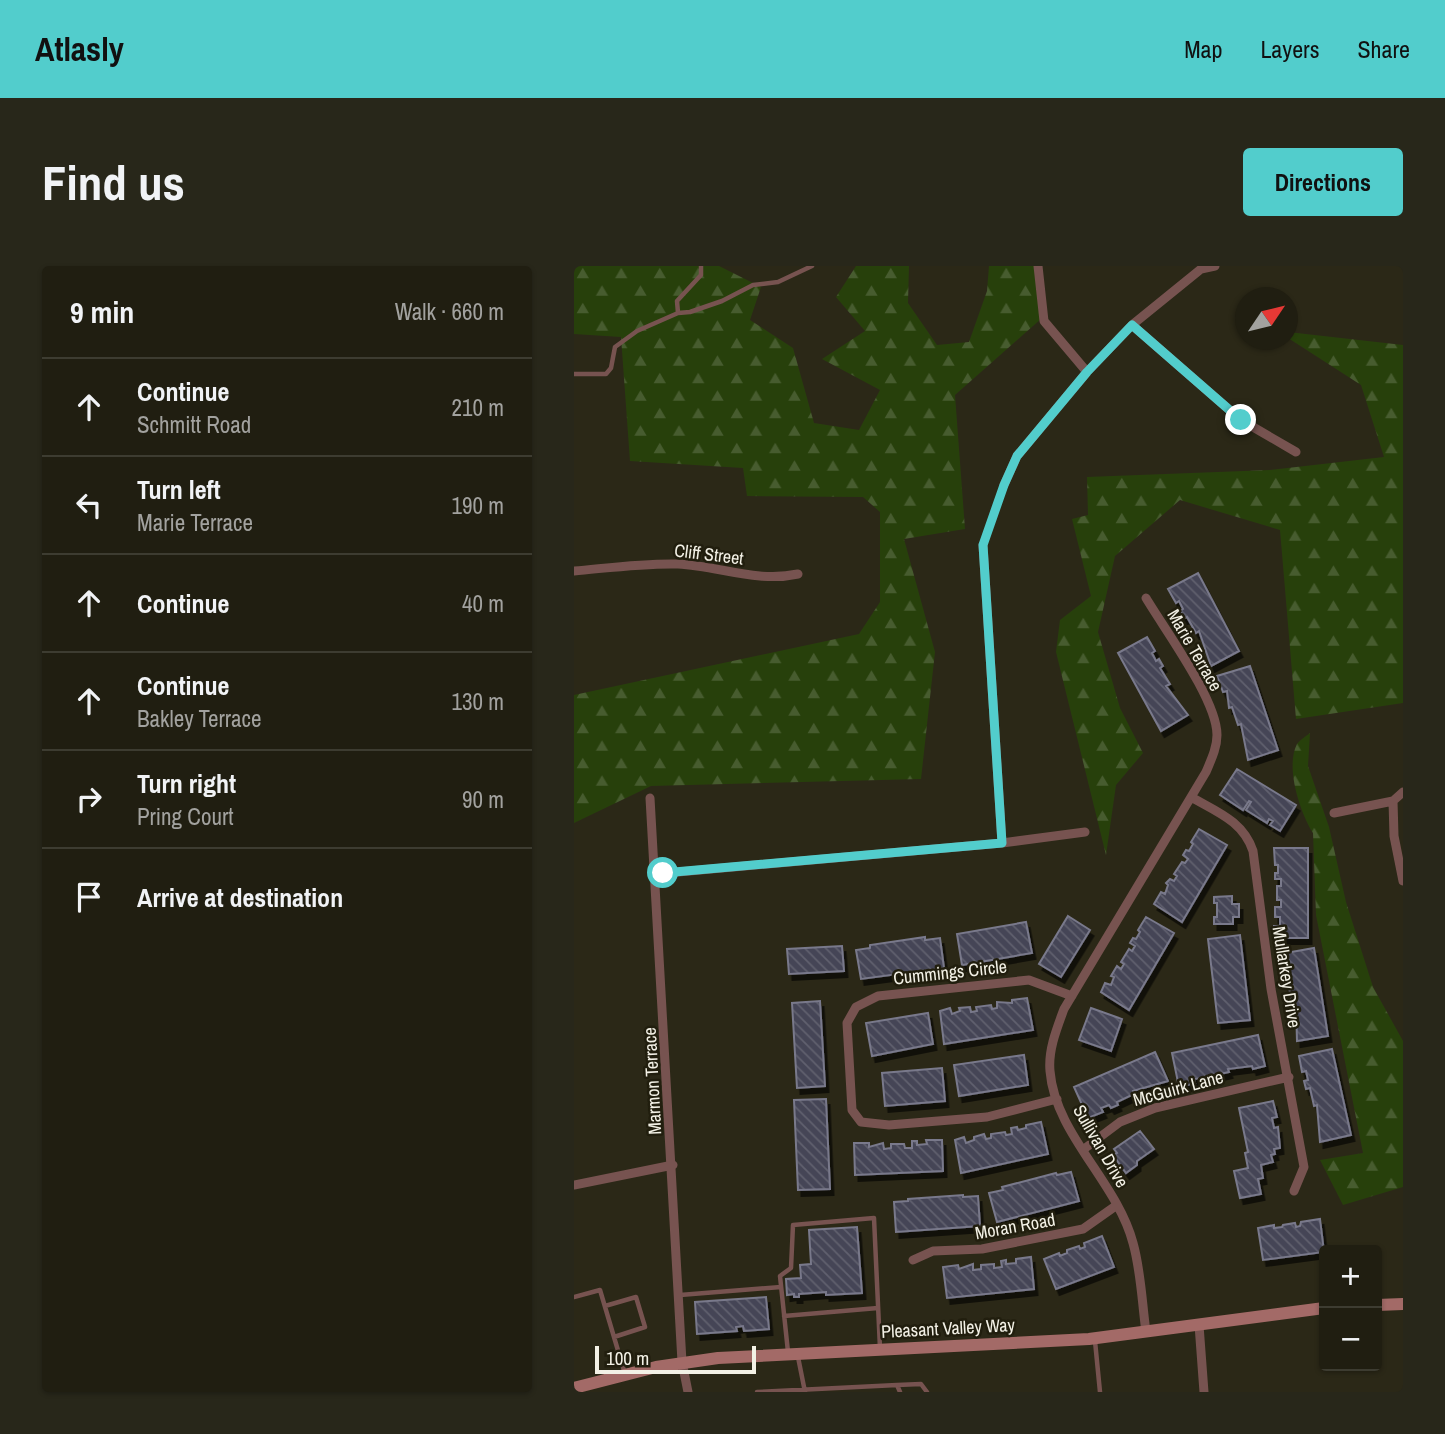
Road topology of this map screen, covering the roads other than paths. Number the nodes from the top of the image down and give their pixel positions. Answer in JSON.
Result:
{"nodes":[{"id":1,"x":701,"y":266,"type":"edge"},
{"id":2,"x":812,"y":266,"type":"edge"},
{"id":3,"x":1038,"y":266,"type":"edge"},
{"id":4,"x":1216,"y":266,"type":"edge"},
{"id":5,"x":678,"y":313,"type":"junction"},
{"id":6,"x":1132,"y":325,"type":"junction"},
{"id":7,"x":1087,"y":372,"type":"junction"},
{"id":8,"x":574,"y":374,"type":"edge"},
{"id":9,"x":1296,"y":452,"type":"dead end"},
{"id":10,"x":1004,"y":485,"type":"road end"},
{"id":11,"x":983,"y":545,"type":"road end"},
{"id":12,"x":574,"y":571,"type":"edge"},
{"id":13,"x":798,"y":575,"type":"dead end"},
{"id":14,"x":1146,"y":598,"type":"dead end"},
{"id":15,"x":1403,"y":792,"type":"edge"},
{"id":16,"x":1191,"y":797,"type":"junction"},
{"id":17,"x":650,"y":798,"type":"dead end"},
{"id":18,"x":1392,"y":801,"type":"junction"},
{"id":19,"x":1334,"y":813,"type":"dead end"},
{"id":20,"x":1085,"y":832,"type":"dead end"},
{"id":21,"x":1169,"y":835,"type":"joint"},
{"id":22,"x":1002,"y":843,"type":"junction"},
{"id":23,"x":656,"y":874,"type":"junction"},
{"id":24,"x":1403,"y":881,"type":"edge"},
{"id":25,"x":1072,"y":996,"type":"junction"},
{"id":26,"x":1289,"y":1077,"type":"junction"},
{"id":27,"x":1057,"y":1099,"type":"junction"},
{"id":28,"x":1084,"y":1149,"type":"junction"},
{"id":29,"x":673,"y":1165,"type":"junction"},
{"id":30,"x":574,"y":1185,"type":"edge"},
{"id":31,"x":1294,"y":1191,"type":"dead end"},
{"id":32,"x":1116,"y":1205,"type":"junction"},
{"id":33,"x":913,"y":1260,"type":"dead end"},
{"id":34,"x":781,"y":1287,"type":"junction"},
{"id":35,"x":679,"y":1295,"type":"junction"},
{"id":36,"x":574,"y":1297,"type":"edge"},
{"id":37,"x":1382,"y":1304,"type":"edge"},
{"id":38,"x":1403,"y":1304,"type":"edge"},
{"id":39,"x":605,"y":1306,"type":"junction"},
{"id":40,"x":878,"y":1308,"type":"junction"},
{"id":41,"x":1319,"y":1309,"type":"edge"},
{"id":42,"x":784,"y":1316,"type":"junction"},
{"id":43,"x":1199,"y":1325,"type":"junction"},
{"id":44,"x":1146,"y":1332,"type":"junction"},
{"id":45,"x":614,"y":1337,"type":"junction"},
{"id":46,"x":1095,"y":1339,"type":"junction"},
{"id":47,"x":880,"y":1349,"type":"junction"},
{"id":48,"x":792,"y":1353,"type":"junction"},
{"id":49,"x":682,"y":1362,"type":"junction"},
{"id":50,"x":625,"y":1375,"type":"junction"},
{"id":51,"x":897,"y":1385,"type":"junction"},
{"id":52,"x":574,"y":1388,"type":"edge"},
{"id":53,"x":876,"y":1389,"type":"edge"},
{"id":54,"x":805,"y":1390,"type":"edge"},
{"id":55,"x":688,"y":1392,"type":"edge"},
{"id":56,"x":757,"y":1392,"type":"edge"},
{"id":57,"x":900,"y":1392,"type":"edge"},
{"id":58,"x":927,"y":1392,"type":"edge"},
{"id":59,"x":1100,"y":1392,"type":"edge"},
{"id":60,"x":1204,"y":1392,"type":"edge"}],
"edges":[{"from":1,"to":5,"type":"lane"},
{"from":2,"to":5,"type":"lane"},
{"from":3,"to":7,"type":"street"},
{"from":4,"to":6,"type":"street"},
{"from":5,"to":8,"type":"lane"},
{"from":6,"to":7,"type":"street"},
{"from":6,"to":9,"type":"street"},
{"from":7,"to":10,"type":"street"},
{"from":11,"to":22,"type":"street"},
{"from":12,"to":13,"type":"street","name":"Cliff Street"},
{"from":14,"to":16,"type":"street","name":"Marie Terrace"},
{"from":15,"to":18,"type":"street"},
{"from":16,"to":21,"type":"street","name":"Marie Terrace"},
{"from":16,"to":26,"type":"street","name":"Mullarkey Drive"},
{"from":17,"to":23,"type":"street","name":"Marmon Terrace"},
{"from":18,"to":19,"type":"street"},
{"from":18,"to":24,"type":"street"},
{"from":20,"to":22,"type":"street"},
{"from":21,"to":25,"type":"street","name":"Sullivan Drive"},
{"from":22,"to":23,"type":"street"},
{"from":23,"to":29,"type":"street","name":"Marmon Terrace"},
{"from":25,"to":27,"type":"street","name":"Sullivan Drive"},
{"from":25,"to":27,"type":"street","name":"Cummings Circle"},
{"from":26,"to":28,"type":"street","name":"McGuirk Lane"},
{"from":26,"to":31,"type":"street","name":"Mullarkey Drive"},
{"from":27,"to":28,"type":"street","name":"Sullivan Drive"},
{"from":28,"to":32,"type":"street","name":"Sullivan Drive"},
{"from":29,"to":30,"type":"street"},
{"from":29,"to":35,"type":"street","name":"Marmon Terrace"},
{"from":32,"to":33,"type":"street","name":"Moran Road"},
{"from":32,"to":44,"type":"street","name":"Sullivan Drive"},
{"from":34,"to":35,"type":"lane"},
{"from":34,"to":40,"type":"lane"},
{"from":34,"to":42,"type":"lane"},
{"from":35,"to":49,"type":"street","name":"Marmon Terrace"},
{"from":36,"to":39,"type":"lane"},
{"from":37,"to":38,"type":"main road"},
{"from":39,"to":45,"type":"lane"},
{"from":39,"to":45,"type":"lane"},
{"from":40,"to":42,"type":"lane"},
{"from":40,"to":47,"type":"lane"},
{"from":41,"to":43,"type":"main road","name":"Pleasant Valley Way"},
{"from":42,"to":48,"type":"lane"},
{"from":43,"to":44,"type":"main road","name":"Pleasant Valley Way"},
{"from":43,"to":60,"type":"street"},
{"from":44,"to":46,"type":"main road","name":"Pleasant Valley Way"},
{"from":45,"to":50,"type":"lane"},
{"from":46,"to":47,"type":"main road","name":"Pleasant Valley Way"},
{"from":46,"to":59,"type":"lane"},
{"from":47,"to":48,"type":"main road","name":"Pleasant Valley Way"},
{"from":48,"to":49,"type":"main road","name":"Pleasant Valley Way"},
{"from":48,"to":54,"type":"lane"},
{"from":49,"to":50,"type":"main road","name":"Pleasant Valley Way"},
{"from":49,"to":55,"type":"street","name":"Marmon Terrace"},
{"from":50,"to":52,"type":"main road","name":"Pleasant Valley Way"},
{"from":51,"to":53,"type":"lane"},
{"from":51,"to":57,"type":"lane"},
{"from":51,"to":58,"type":"lane"},
{"from":53,"to":54,"type":"lane"},
{"from":54,"to":56,"type":"lane"}]}
